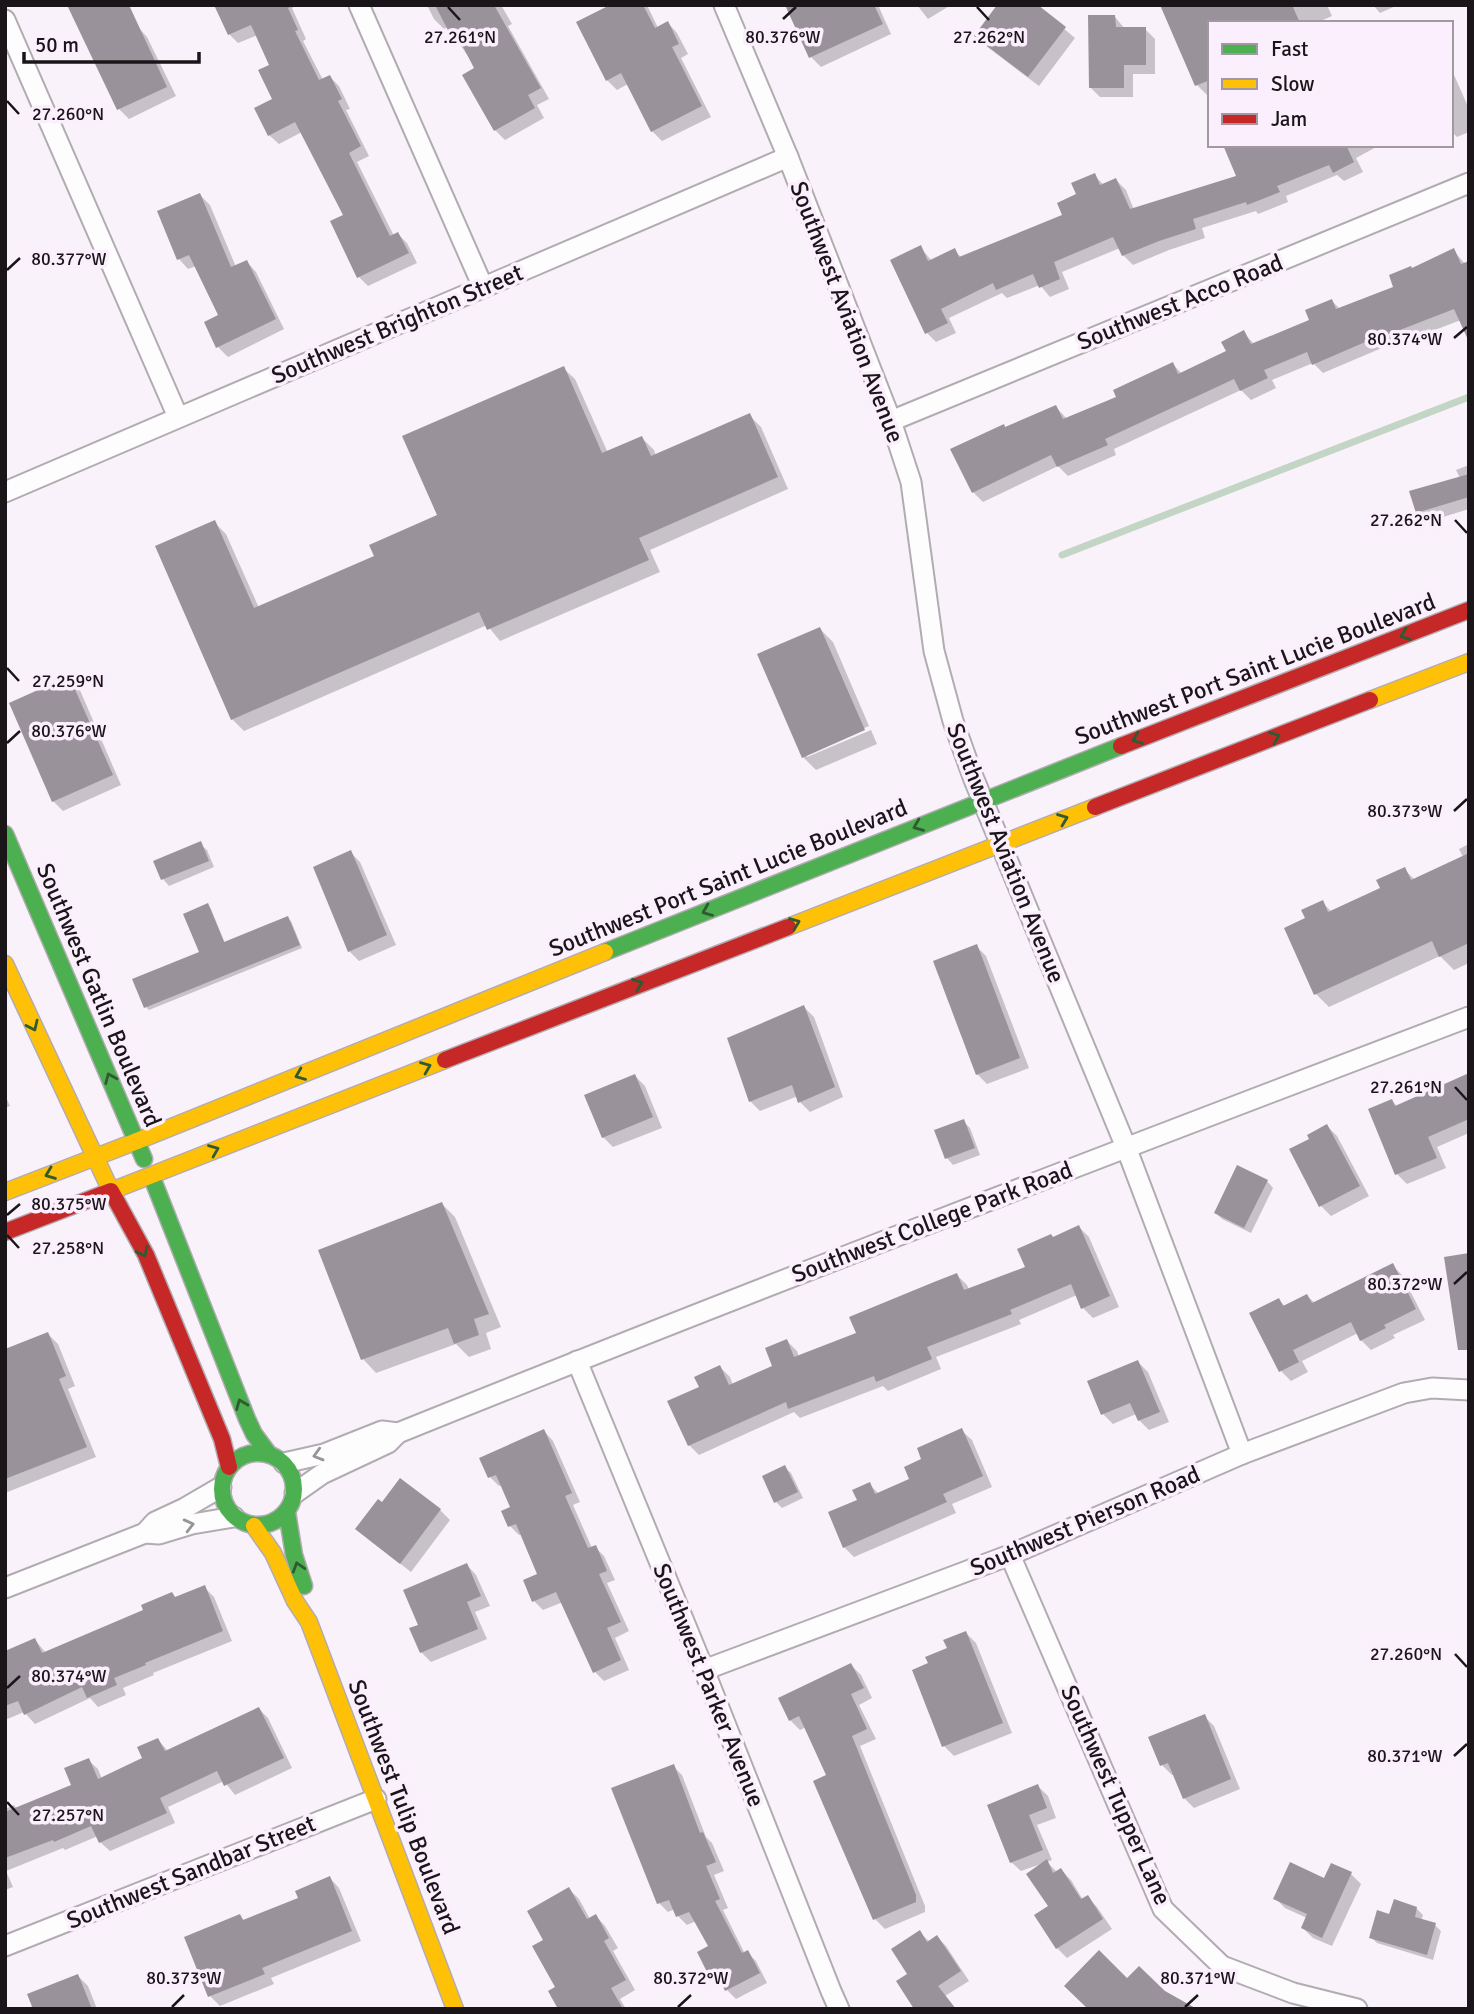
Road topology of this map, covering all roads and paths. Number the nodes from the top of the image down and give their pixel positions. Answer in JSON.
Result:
{"nodes":[{"id":1,"x":359,"y":5,"type":"edge"},
{"id":2,"x":724,"y":5,"type":"edge"},
{"id":3,"x":5,"y":20,"type":"edge"},
{"id":4,"x":788,"y":157,"type":"junction"},
{"id":5,"x":1469,"y":183,"type":"edge"},
{"id":6,"x":483,"y":287,"type":"junction"},
{"id":7,"x":178,"y":417,"type":"junction"},
{"id":8,"x":891,"y":421,"type":"junction"},
{"id":9,"x":5,"y":492,"type":"edge"},
{"id":10,"x":1469,"y":610,"type":"edge"},
{"id":11,"x":1469,"y":662,"type":"edge"},
{"id":12,"x":981,"y":800,"type":"junction"},
{"id":13,"x":5,"y":834,"type":"edge"},
{"id":14,"x":999,"y":844,"type":"junction"},
{"id":15,"x":5,"y":964,"type":"edge"},
{"id":16,"x":1469,"y":1017,"type":"edge"},
{"id":17,"x":137,"y":1141,"type":"junction"},
{"id":18,"x":1126,"y":1147,"type":"junction"},
{"id":19,"x":94,"y":1157,"type":"junction"},
{"id":20,"x":151,"y":1175,"type":"junction"},
{"id":21,"x":111,"y":1191,"type":"junction"},
{"id":22,"x":5,"y":1192,"type":"edge"},
{"id":23,"x":5,"y":1232,"type":"edge"},
{"id":24,"x":577,"y":1361,"type":"junction"},
{"id":25,"x":1469,"y":1390,"type":"edge"},
{"id":26,"x":398,"y":1433,"type":"junction"},
{"id":27,"x":1242,"y":1454,"type":"junction"},
{"id":28,"x":276,"y":1458,"type":"junction"},
{"id":29,"x":229,"y":1467,"type":"junction"},
{"id":30,"x":221,"y":1487,"type":"junction"},
{"id":31,"x":295,"y":1493,"type":"junction"},
{"id":32,"x":287,"y":1512,"type":"junction"},
{"id":33,"x":234,"y":1517,"type":"junction"},
{"id":34,"x":254,"y":1526,"type":"junction"},
{"id":35,"x":145,"y":1533,"type":"junction"},
{"id":36,"x":1010,"y":1555,"type":"junction"},
{"id":37,"x":5,"y":1588,"type":"edge"},
{"id":38,"x":309,"y":1622,"type":"junction"},
{"id":39,"x":704,"y":1670,"type":"junction"},
{"id":40,"x":376,"y":1799,"type":"junction"},
{"id":41,"x":5,"y":1946,"type":"edge"},
{"id":42,"x":455,"y":2009,"type":"edge"},
{"id":43,"x":839,"y":2009,"type":"edge"},
{"id":44,"x":1357,"y":2009,"type":"edge"}],
"edges":[{"from":1,"to":6,"type":"street"},
{"from":2,"to":4,"type":"street","name":"Southwest Aviation Avenue"},
{"from":3,"to":7,"type":"street"},
{"from":4,"to":6,"type":"street","name":"Southwest Brighton Street"},
{"from":4,"to":8,"type":"street","name":"Southwest Aviation Avenue"},
{"from":5,"to":8,"type":"street","name":"Southwest Acco Road"},
{"from":6,"to":7,"type":"street","name":"Southwest Brighton Street"},
{"from":7,"to":9,"type":"street","name":"Southwest Brighton Street"},
{"from":8,"to":12,"type":"street","name":"Southwest Aviation Avenue"},
{"from":10,"to":12,"type":"main road","name":"Southwest Port Saint Lucie Boulevard","one_way":true},
{"from":14,"to":11,"type":"main road","one_way":true},
{"from":12,"to":14,"type":"street","name":"Southwest Aviation Avenue"},
{"from":12,"to":17,"type":"main road","name":"Southwest Port Saint Lucie Boulevard","one_way":true},
{"from":17,"to":13,"type":"main road","name":"Southwest Gatlin Boulevard","one_way":true},
{"from":14,"to":18,"type":"street","name":"Southwest Aviation Avenue"},
{"from":20,"to":14,"type":"main road","one_way":true},
{"from":15,"to":19,"type":"main road","one_way":true},
{"from":16,"to":18,"type":"street","name":"Southwest College Park Road"},
{"from":17,"to":19,"type":"main road","name":"Southwest Port Saint Lucie Boulevard"},
{"from":17,"to":20,"type":"main road","name":"Southwest Gatlin Boulevard"},
{"from":18,"to":24,"type":"street","name":"Southwest College Park Road"},
{"from":18,"to":27,"type":"street","name":"Southwest Aviation Avenue"},
{"from":19,"to":21,"type":"main road"},
{"from":19,"to":22,"type":"main road","name":"Southwest Port Saint Lucie Boulevard","one_way":true},
{"from":20,"to":21,"type":"main road"},
{"from":28,"to":20,"type":"main road","one_way":true},
{"from":21,"to":23,"type":"main road"},
{"from":21,"to":29,"type":"main road","one_way":true},
{"from":24,"to":26,"type":"street","name":"Southwest College Park Road"},
{"from":24,"to":39,"type":"street","name":"Southwest Parker Avenue"},
{"from":25,"to":27,"type":"street","name":"Southwest Pierson Road"},
{"from":26,"to":28,"type":"street","name":"Southwest College Park Road","one_way":true},
{"from":26,"to":31,"type":"street","name":"Southwest College Park Road"},
{"from":27,"to":36,"type":"street","name":"Southwest Pierson Road"},
{"from":28,"to":29,"type":"main road"},
{"from":28,"to":31,"type":"main road"},
{"from":29,"to":30,"type":"main road"},
{"from":30,"to":33,"type":"main road"},
{"from":30,"to":35,"type":"street"},
{"from":31,"to":32,"type":"main road"},
{"from":32,"to":34,"type":"main road"},
{"from":38,"to":32,"type":"main road","name":"Southwest Tulip Boulevard","one_way":true},
{"from":33,"to":34,"type":"main road"},
{"from":35,"to":33,"type":"street","one_way":true},
{"from":34,"to":38,"type":"main road","name":"Southwest Tulip Boulevard"},
{"from":35,"to":37,"type":"street"},
{"from":36,"to":39,"type":"street","name":"Southwest Pierson Road"},
{"from":36,"to":44,"type":"street","name":"Southwest Tupper Lane"},
{"from":38,"to":40,"type":"main road","name":"Southwest Tulip Boulevard"},
{"from":39,"to":43,"type":"street","name":"Southwest Parker Avenue"},
{"from":40,"to":41,"type":"street","name":"Southwest Sandbar Street"},
{"from":40,"to":42,"type":"main road","name":"Southwest Tulip Boulevard"}]}
